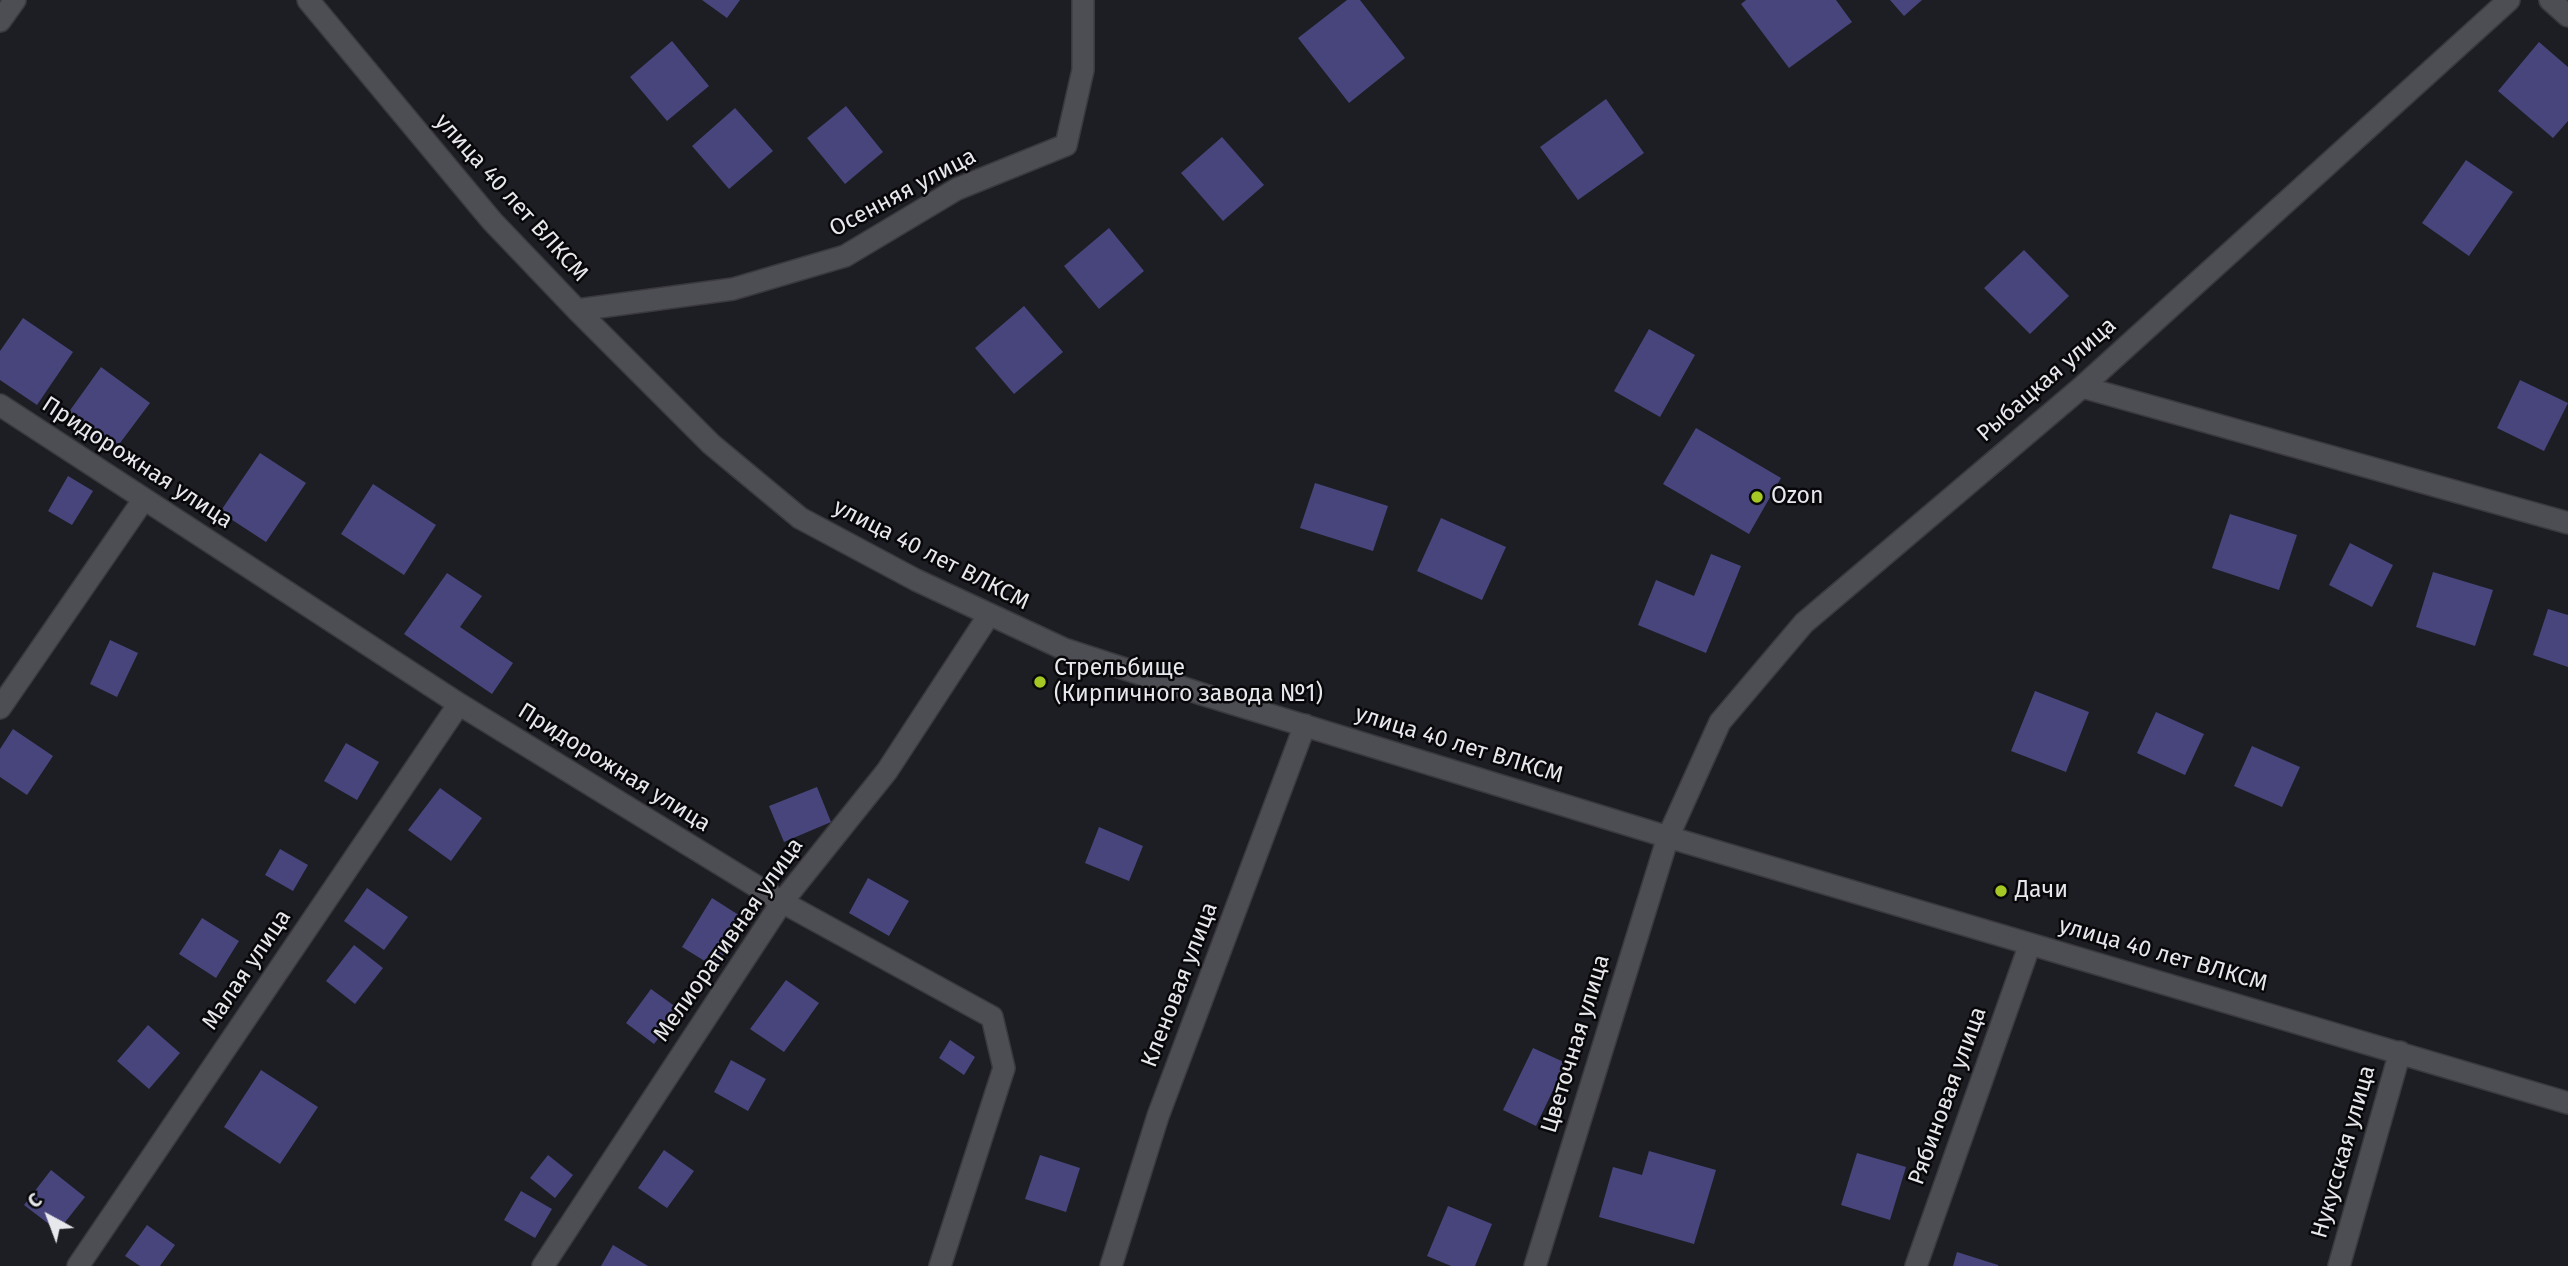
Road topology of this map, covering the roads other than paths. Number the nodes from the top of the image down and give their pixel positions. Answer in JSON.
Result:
{"nodes":[{"id":1,"x":15,"y":0,"type":"edge"},
{"id":2,"x":308,"y":0,"type":"edge"},
{"id":3,"x":1083,"y":0,"type":"edge"},
{"id":4,"x":2509,"y":0,"type":"edge"},
{"id":5,"x":2550,"y":0,"type":"edge"},
{"id":6,"x":2568,"y":16,"type":"edge"},
{"id":7,"x":0,"y":21,"type":"edge"},
{"id":8,"x":577,"y":310,"type":"junction"},
{"id":9,"x":2082,"y":387,"type":"junction"},
{"id":10,"x":0,"y":405,"type":"edge"},
{"id":11,"x":144,"y":499,"type":"junction"},
{"id":12,"x":2568,"y":523,"type":"edge"},
{"id":13,"x":989,"y":615,"type":"junction"},
{"id":14,"x":459,"y":704,"type":"junction"},
{"id":15,"x":0,"y":708,"type":"edge"},
{"id":16,"x":1306,"y":725,"type":"junction"},
{"id":17,"x":1668,"y":837,"type":"junction"},
{"id":18,"x":782,"y":902,"type":"junction"},
{"id":19,"x":2030,"y":944,"type":"junction"},
{"id":20,"x":2400,"y":1052,"type":"junction"},
{"id":21,"x":2568,"y":1103,"type":"edge"},
{"id":22,"x":78,"y":1266,"type":"edge"},
{"id":23,"x":543,"y":1266,"type":"edge"},
{"id":24,"x":940,"y":1266,"type":"edge"},
{"id":25,"x":1111,"y":1266,"type":"edge"},
{"id":26,"x":1535,"y":1266,"type":"edge"},
{"id":27,"x":1916,"y":1266,"type":"edge"},
{"id":28,"x":2339,"y":1266,"type":"edge"}],
"edges":[{"from":1,"to":7,"type":"street"},
{"from":2,"to":8,"type":"street","name":"улица 40 лет ВЛКСМ"},
{"from":3,"to":8,"type":"street","name":"Осенняя улица"},
{"from":4,"to":9,"type":"street","name":"Рыбацкая улица"},
{"from":5,"to":6,"type":"street"},
{"from":8,"to":13,"type":"street","name":"улица 40 лет ВЛКСМ"},
{"from":9,"to":12,"type":"street"},
{"from":9,"to":17,"type":"street","name":"Рыбацкая улица"},
{"from":10,"to":11,"type":"street","name":"Придорожная улица"},
{"from":11,"to":14,"type":"street","name":"Придорожная улица"},
{"from":11,"to":15,"type":"street"},
{"from":13,"to":16,"type":"street","name":"улица 40 лет ВЛКСМ"},
{"from":13,"to":18,"type":"street","name":"Мелиоративная улица"},
{"from":14,"to":18,"type":"street","name":"Придорожная улица"},
{"from":14,"to":22,"type":"street","name":"Малая улица"},
{"from":16,"to":17,"type":"street","name":"улица 40 лет ВЛКСМ"},
{"from":16,"to":25,"type":"street","name":"Кленовая улица"},
{"from":17,"to":19,"type":"street","name":"улица 40 лет ВЛКСМ"},
{"from":17,"to":26,"type":"street","name":"Цветочная улица"},
{"from":18,"to":23,"type":"street","name":"Мелиоративная улица"},
{"from":18,"to":24,"type":"street","name":"Придорожная улица"},
{"from":19,"to":20,"type":"street","name":"улица 40 лет ВЛКСМ"},
{"from":19,"to":27,"type":"street","name":"Рябиновая улица"},
{"from":20,"to":21,"type":"street","name":"улица 40 лет ВЛКСМ"},
{"from":20,"to":28,"type":"street","name":"Нукусская улица"}]}
